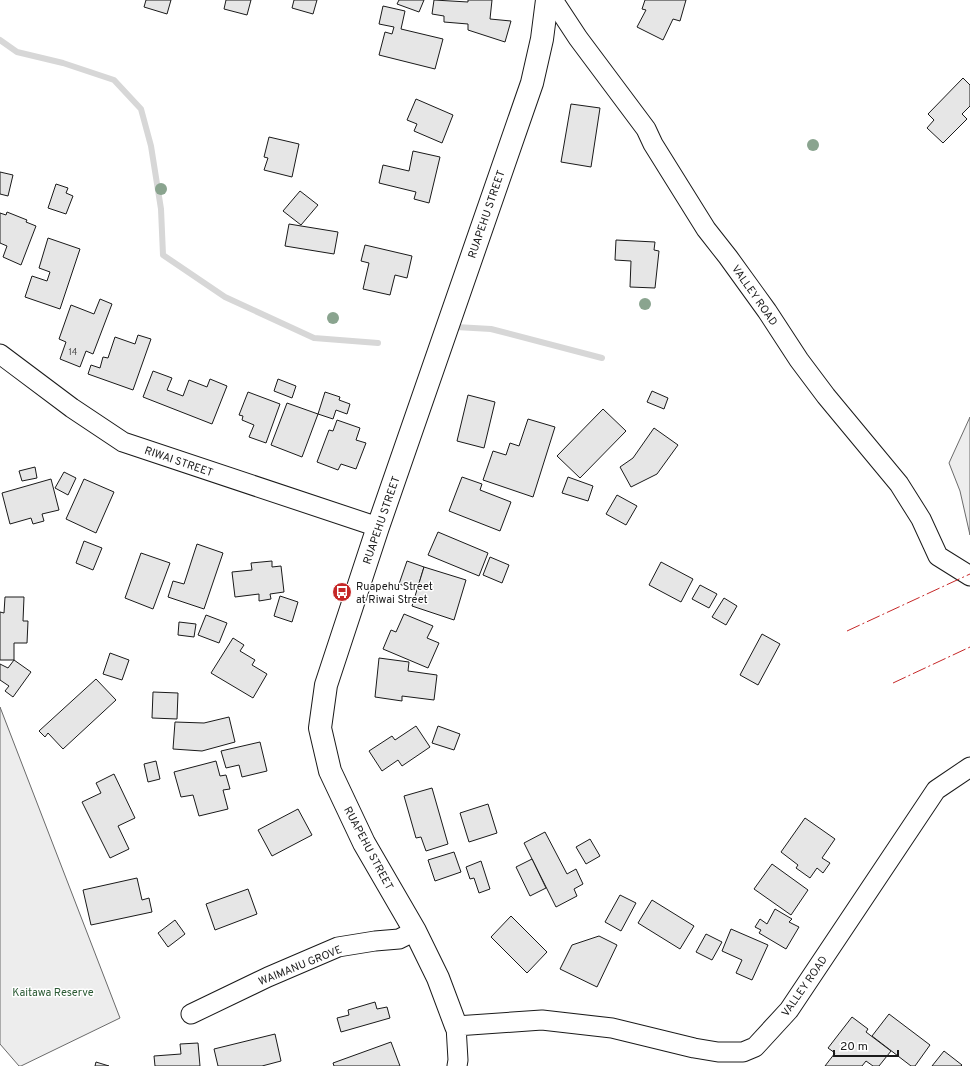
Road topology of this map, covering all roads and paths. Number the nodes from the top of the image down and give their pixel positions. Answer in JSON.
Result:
{"nodes":[{"id":1,"x":547,"y":0,"type":"edge"},
{"id":2,"x":553,"y":0,"type":"edge"},
{"id":3,"x":0,"y":354,"type":"edge"},
{"id":4,"x":378,"y":527,"type":"junction"},
{"id":5,"x":970,"y":576,"type":"edge"},
{"id":6,"x":970,"y":767,"type":"edge"},
{"id":7,"x":414,"y":931,"type":"junction"},
{"id":8,"x":191,"y":1014,"type":"dead end"},
{"id":9,"x":456,"y":1026,"type":"junction"},
{"id":10,"x":457,"y":1066,"type":"edge"}],
"edges":[{"from":1,"to":4,"type":"street","name":"RUAPEHU STREET"},
{"from":2,"to":5,"type":"street","name":"VALLEY ROAD"},
{"from":3,"to":4,"type":"street","name":"RIWAI STREET"},
{"from":4,"to":7,"type":"street","name":"RUAPEHU STREET"},
{"from":6,"to":9,"type":"street","name":"VALLEY ROAD"},
{"from":7,"to":8,"type":"street","name":"WAIMANU GROVE"},
{"from":7,"to":9,"type":"street","name":"RUAPEHU STREET"},
{"from":9,"to":10,"type":"street"}]}
